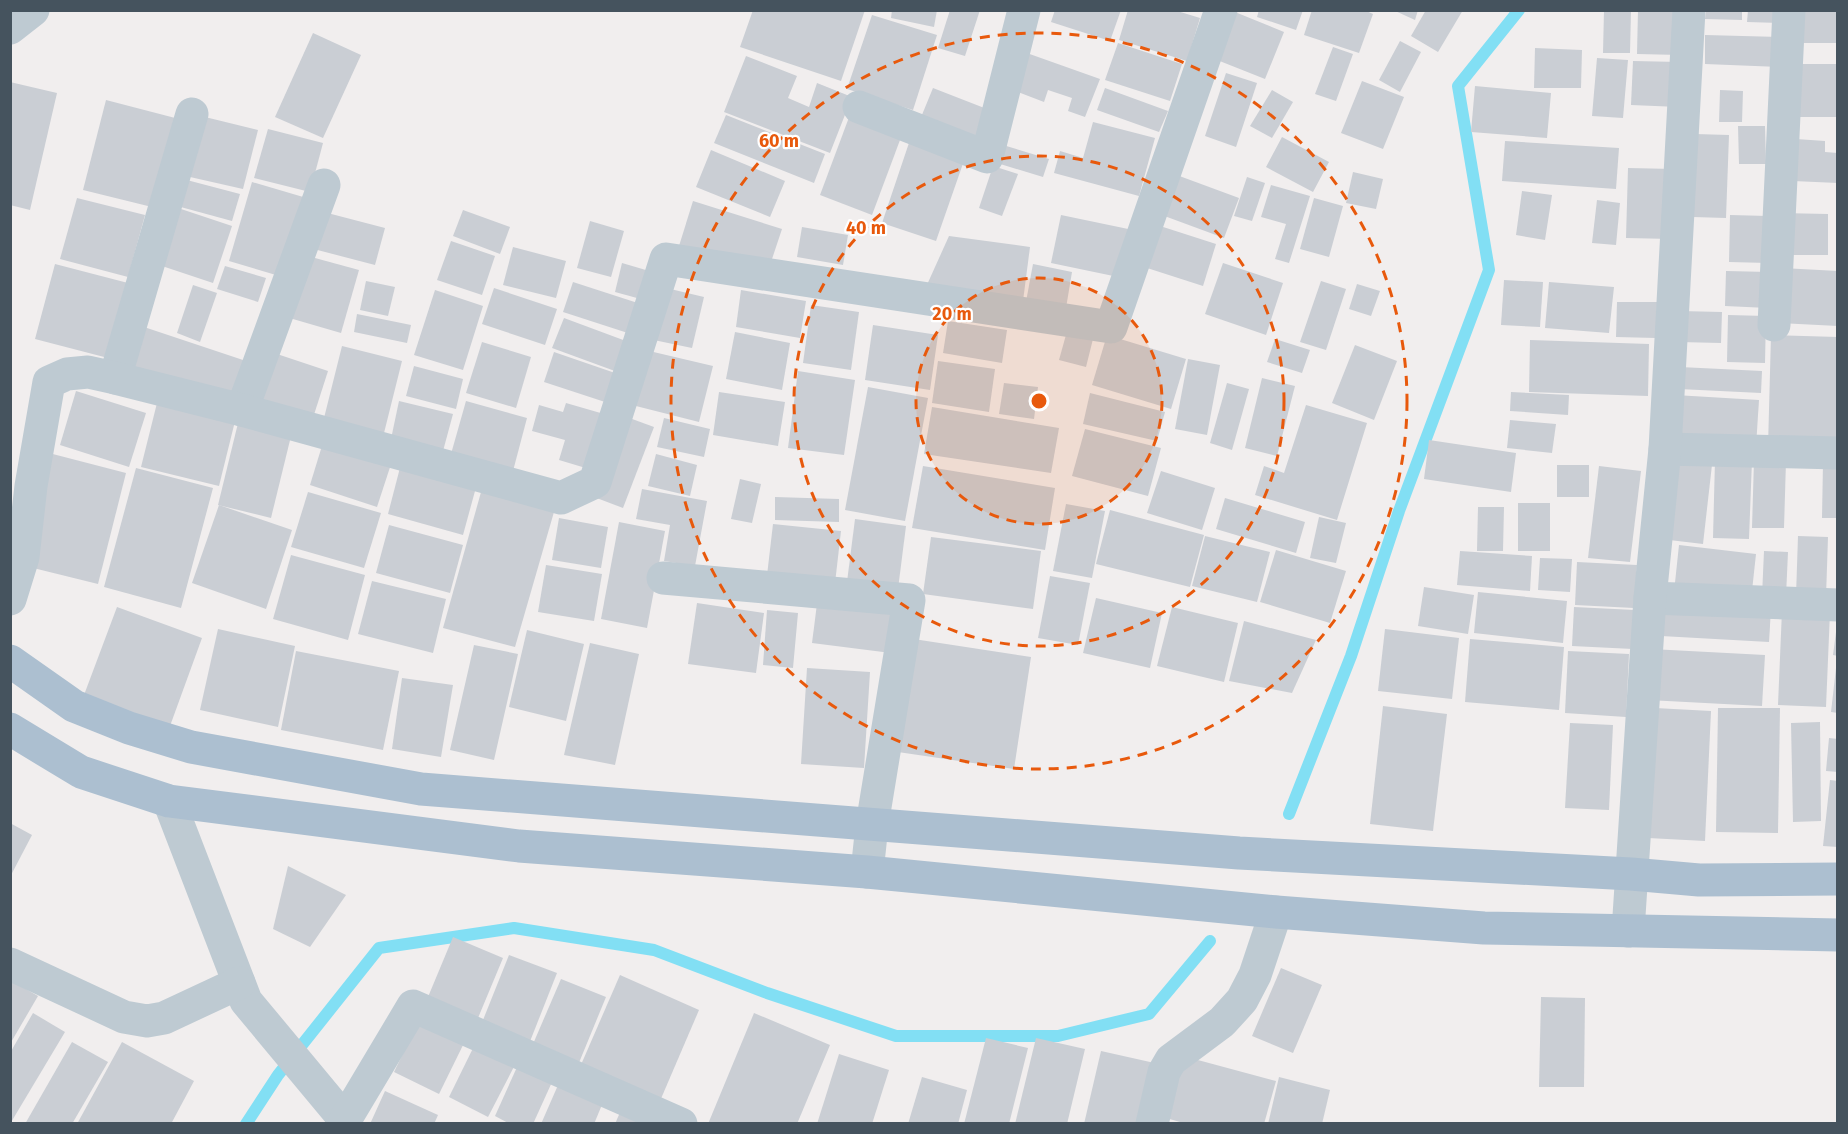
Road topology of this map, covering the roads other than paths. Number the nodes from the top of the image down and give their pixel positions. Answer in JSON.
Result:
{"nodes":[{"id":1,"x":33,"y":10,"type":"edge"},
{"id":2,"x":1024,"y":10,"type":"edge"},
{"id":3,"x":1221,"y":10,"type":"edge"},
{"id":4,"x":1689,"y":10,"type":"edge"},
{"id":5,"x":1789,"y":10,"type":"edge"},
{"id":6,"x":10,"y":28,"type":"edge"},
{"id":7,"x":859,"y":107,"type":"dead end"},
{"id":8,"x":192,"y":114,"type":"dead end"},
{"id":9,"x":324,"y":185,"type":"dead end"},
{"id":10,"x":1774,"y":325,"type":"dead end"},
{"id":11,"x":115,"y":378,"type":"junction"},
{"id":12,"x":242,"y":410,"type":"junction"},
{"id":13,"x":1665,"y":449,"type":"junction"},
{"id":14,"x":1838,"y":453,"type":"edge"},
{"id":15,"x":21,"y":479,"type":"edge"},
{"id":16,"x":663,"y":578,"type":"dead end"},
{"id":17,"x":1650,"y":598,"type":"junction"},
{"id":18,"x":10,"y":599,"type":"edge"},
{"id":19,"x":1838,"y":604,"type":"edge"},
{"id":20,"x":10,"y":662,"type":"edge"},
{"id":21,"x":10,"y":729,"type":"edge"},
{"id":22,"x":169,"y":801,"type":"junction"},
{"id":23,"x":872,"y":825,"type":"junction"},
{"id":24,"x":867,"y":872,"type":"junction"},
{"id":25,"x":1631,"y":874,"type":"junction"},
{"id":26,"x":1838,"y":879,"type":"edge"},
{"id":27,"x":1276,"y":912,"type":"junction"},
{"id":28,"x":1628,"y":931,"type":"junction"},
{"id":29,"x":1838,"y":935,"type":"edge"},
{"id":30,"x":10,"y":964,"type":"edge"},
{"id":31,"x":243,"y":992,"type":"junction"},
{"id":32,"x":345,"y":1122,"type":"edge"},
{"id":33,"x":681,"y":1124,"type":"edge"},
{"id":34,"x":1152,"y":1124,"type":"edge"}],
"edges":[{"from":1,"to":6,"type":"street"},
{"from":2,"to":7,"type":"street"},
{"from":3,"to":12,"type":"street"},
{"from":4,"to":13,"type":"street"},
{"from":5,"to":10,"type":"street"},
{"from":8,"to":11,"type":"street"},
{"from":9,"to":12,"type":"street"},
{"from":11,"to":12,"type":"street"},
{"from":11,"to":15,"type":"street"},
{"from":13,"to":14,"type":"street"},
{"from":13,"to":17,"type":"street"},
{"from":15,"to":18,"type":"street"},
{"from":16,"to":23,"type":"street"},
{"from":17,"to":19,"type":"street"},
{"from":17,"to":25,"type":"street"},
{"from":20,"to":23,"type":"main road"},
{"from":21,"to":22,"type":"main road"},
{"from":22,"to":24,"type":"main road"},
{"from":22,"to":31,"type":"street"},
{"from":23,"to":24,"type":"street"},
{"from":23,"to":25,"type":"main road"},
{"from":24,"to":27,"type":"main road"},
{"from":25,"to":26,"type":"main road"},
{"from":25,"to":28,"type":"street"},
{"from":27,"to":28,"type":"main road"},
{"from":27,"to":34,"type":"street"},
{"from":28,"to":29,"type":"main road"},
{"from":30,"to":31,"type":"street"},
{"from":31,"to":32,"type":"street"},
{"from":32,"to":33,"type":"street"}]}
